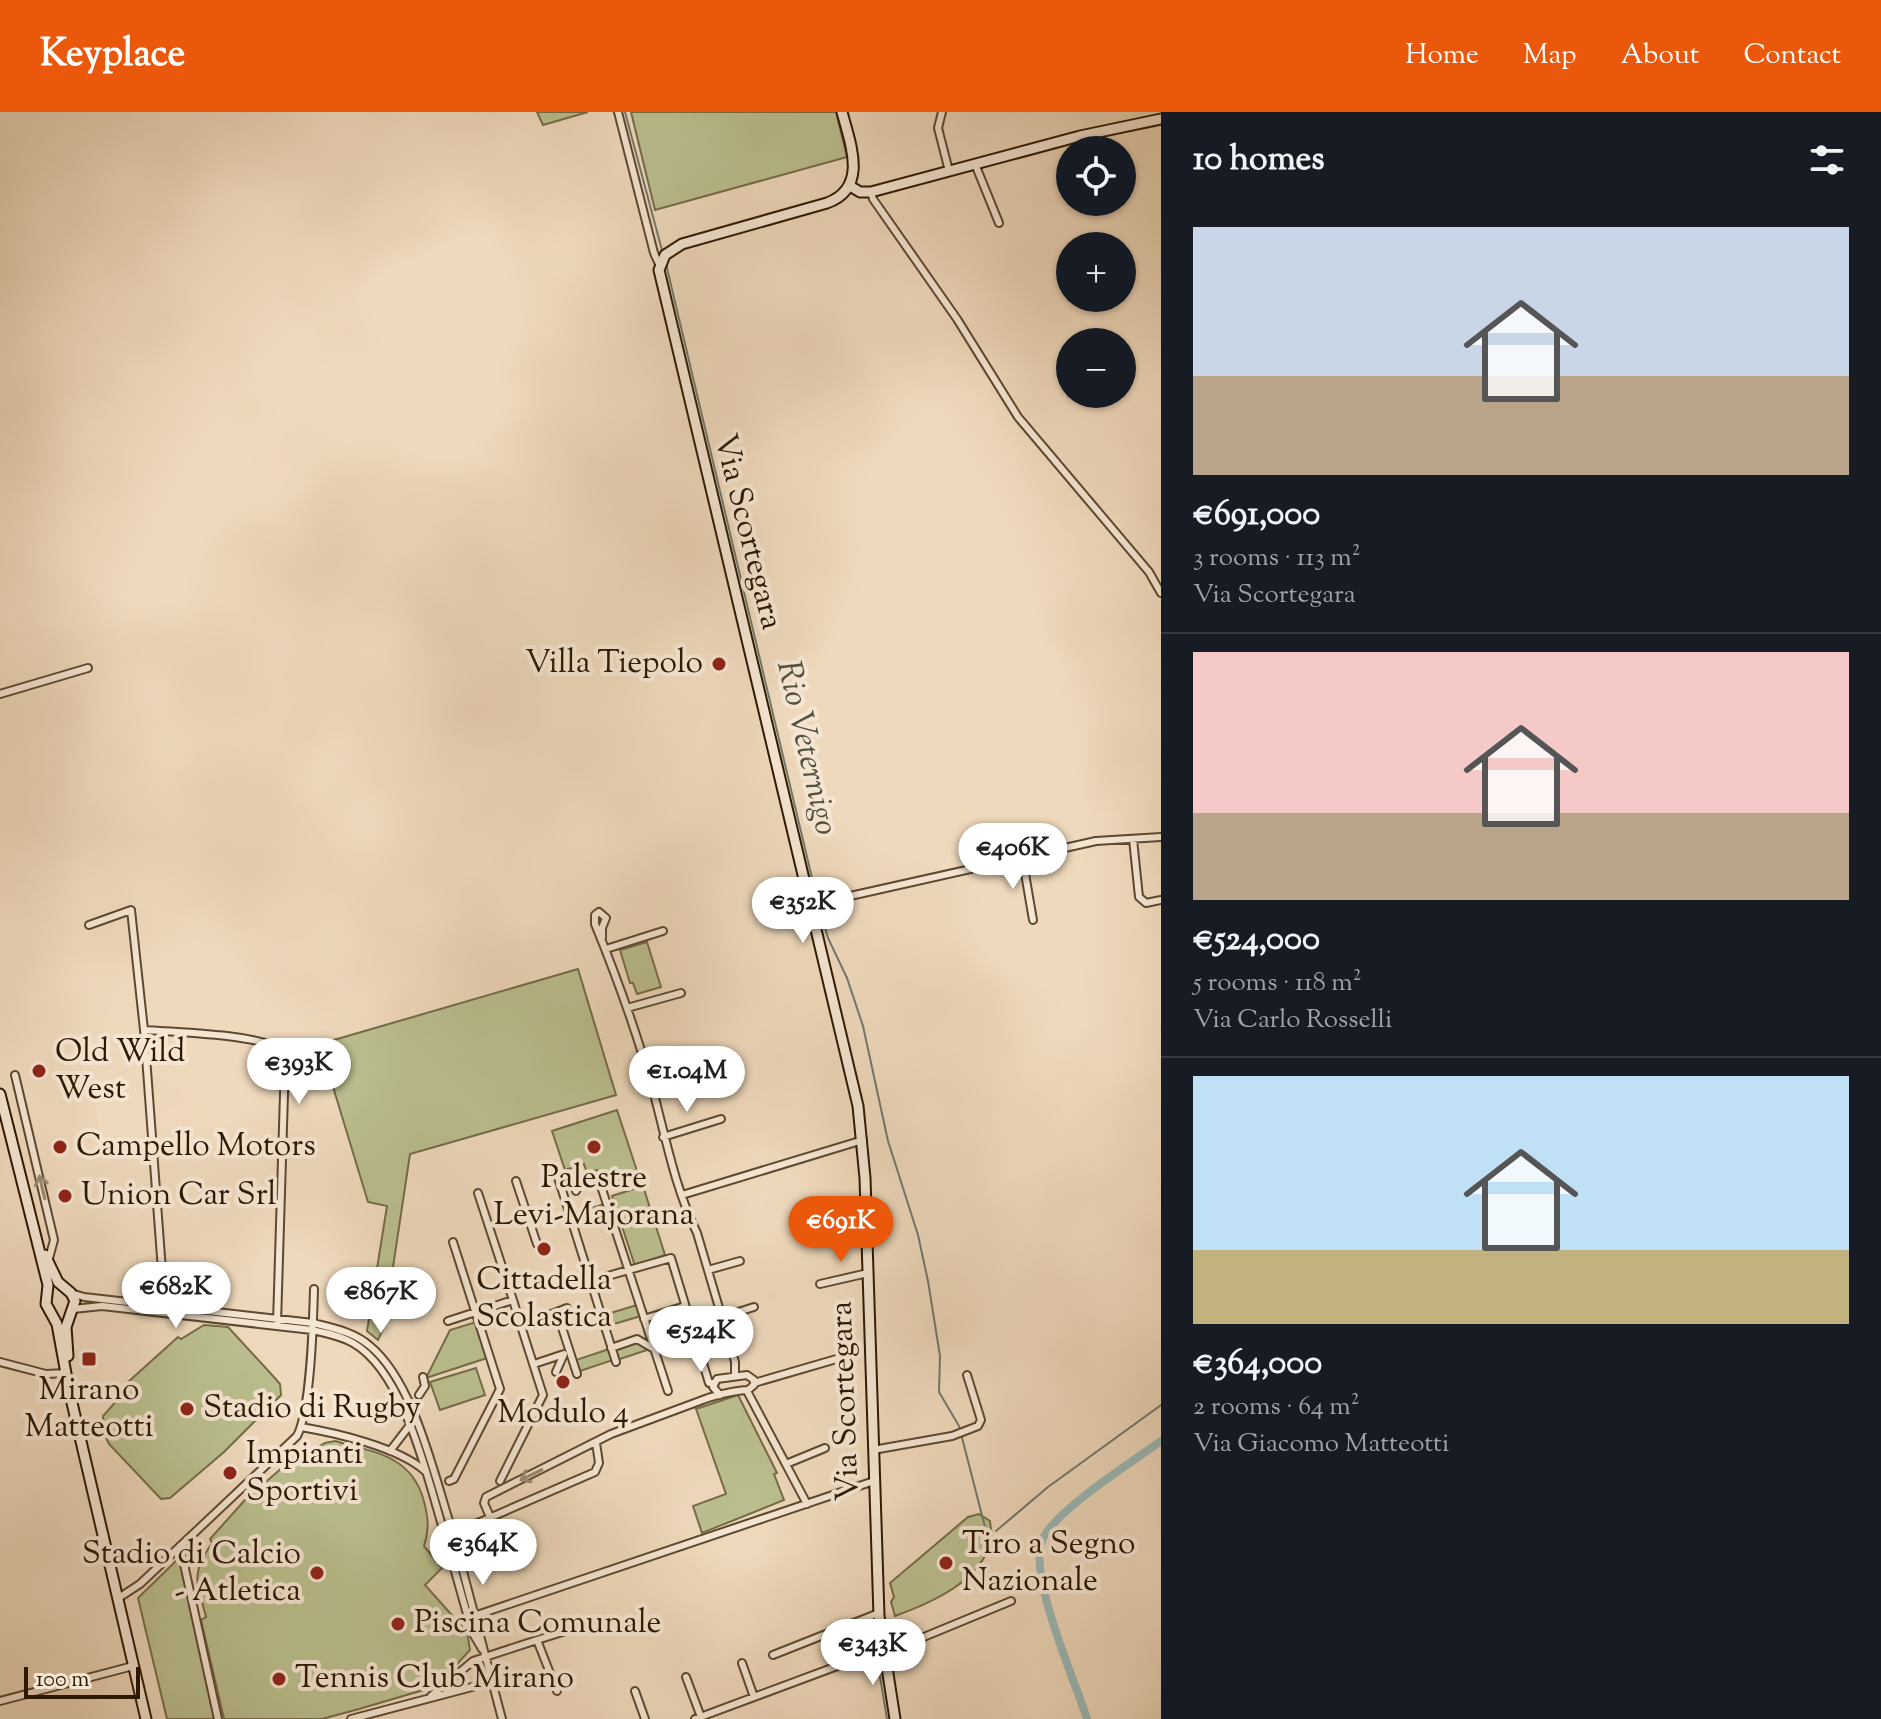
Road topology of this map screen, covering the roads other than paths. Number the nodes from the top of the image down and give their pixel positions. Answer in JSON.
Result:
{"nodes":[{"id":1,"x":618,"y":112,"type":"edge"},
{"id":2,"x":842,"y":112,"type":"edge"},
{"id":3,"x":942,"y":112,"type":"edge"},
{"id":4,"x":1161,"y":119,"type":"edge"},
{"id":5,"x":975,"y":164,"type":"junction"},
{"id":6,"x":949,"y":171,"type":"junction"},
{"id":7,"x":850,"y":186,"type":"junction"},
{"id":8,"x":871,"y":192,"type":"junction"},
{"id":9,"x":999,"y":223,"type":"dead end"},
{"id":10,"x":663,"y":259,"type":"junction"},
{"id":11,"x":1161,"y":593,"type":"edge"},
{"id":12,"x":88,"y":668,"type":"dead end"},
{"id":13,"x":0,"y":694,"type":"edge"},
{"id":14,"x":1161,"y":837,"type":"edge"},
{"id":15,"x":1133,"y":839,"type":"junction"},
{"id":16,"x":1022,"y":856,"type":"junction"},
{"id":17,"x":1161,"y":900,"type":"edge"},
{"id":18,"x":810,"y":905,"type":"junction"},
{"id":19,"x":1033,"y":920,"type":"dead end"},
{"id":20,"x":89,"y":925,"type":"dead end"},
{"id":21,"x":663,"y":931,"type":"dead end"},
{"id":22,"x":602,"y":938,"type":"dead end"},
{"id":23,"x":606,"y":949,"type":"junction"},
{"id":24,"x":681,"y":993,"type":"dead end"},
{"id":25,"x":627,"y":1008,"type":"junction"},
{"id":26,"x":144,"y":1030,"type":"junction"},
{"id":27,"x":702,"y":1052,"type":"dead end"},
{"id":28,"x":645,"y":1070,"type":"junction"},
{"id":29,"x":15,"y":1075,"type":"dead end"},
{"id":30,"x":0,"y":1094,"type":"edge"},
{"id":31,"x":721,"y":1119,"type":"dead end"},
{"id":32,"x":663,"y":1137,"type":"junction"},
{"id":33,"x":863,"y":1140,"type":"junction"},
{"id":34,"x":556,"y":1171,"type":"dead end"},
{"id":35,"x":598,"y":1177,"type":"dead end"},
{"id":36,"x":516,"y":1181,"type":"dead end"},
{"id":37,"x":582,"y":1181,"type":"dead end"},
{"id":38,"x":576,"y":1191,"type":"dead end"},
{"id":39,"x":478,"y":1193,"type":"dead end"},
{"id":40,"x":682,"y":1195,"type":"junction"},
{"id":41,"x":28,"y":1213,"type":"junction"},
{"id":42,"x":453,"y":1242,"type":"dead end"},
{"id":43,"x":537,"y":1244,"type":"dead end"},
{"id":44,"x":740,"y":1261,"type":"dead end"},
{"id":45,"x":48,"y":1262,"type":"junction"},
{"id":46,"x":628,"y":1269,"type":"junction"},
{"id":47,"x":708,"y":1270,"type":"junction"},
{"id":48,"x":868,"y":1273,"type":"junction"},
{"id":49,"x":590,"y":1281,"type":"junction"},
{"id":50,"x":820,"y":1284,"type":"dead end"},
{"id":51,"x":314,"y":1289,"type":"dead end"},
{"id":52,"x":67,"y":1290,"type":"junction"},
{"id":53,"x":48,"y":1295,"type":"junction"},
{"id":54,"x":513,"y":1300,"type":"junction"},
{"id":55,"x":685,"y":1306,"type":"junction"},
{"id":56,"x":754,"y":1307,"type":"dead end"},
{"id":57,"x":567,"y":1308,"type":"dead end"},
{"id":58,"x":165,"y":1310,"type":"junction"},
{"id":59,"x":71,"y":1312,"type":"junction"},
{"id":60,"x":475,"y":1312,"type":"junction"},
{"id":61,"x":557,"y":1312,"type":"junction"},
{"id":62,"x":53,"y":1315,"type":"junction"},
{"id":63,"x":722,"y":1317,"type":"junction"},
{"id":64,"x":644,"y":1319,"type":"junction"},
{"id":65,"x":448,"y":1321,"type":"dead end"},
{"id":66,"x":277,"y":1323,"type":"junction"},
{"id":67,"x":521,"y":1326,"type":"junction"},
{"id":68,"x":312,"y":1327,"type":"junction"},
{"id":69,"x":611,"y":1348,"type":"junction"},
{"id":70,"x":654,"y":1349,"type":"junction"},
{"id":71,"x":857,"y":1353,"type":"dead end"},
{"id":72,"x":0,"y":1362,"type":"edge"},
{"id":73,"x":616,"y":1362,"type":"dead end"},
{"id":74,"x":735,"y":1362,"type":"junction"},
{"id":75,"x":534,"y":1364,"type":"junction"},
{"id":76,"x":556,"y":1372,"type":"dead end"},
{"id":77,"x":68,"y":1373,"type":"junction"},
{"id":78,"x":577,"y":1374,"type":"dead end"},
{"id":79,"x":745,"y":1375,"type":"junction"},
{"id":80,"x":967,"y":1375,"type":"dead end"},
{"id":81,"x":735,"y":1376,"type":"junction"},
{"id":82,"x":423,"y":1377,"type":"dead end"},
{"id":83,"x":754,"y":1383,"type":"junction"},
{"id":84,"x":713,"y":1385,"type":"junction"},
{"id":85,"x":668,"y":1391,"type":"dead end"},
{"id":86,"x":747,"y":1391,"type":"junction"},
{"id":87,"x":419,"y":1395,"type":"dead end"},
{"id":88,"x":720,"y":1395,"type":"junction"},
{"id":89,"x":708,"y":1398,"type":"junction"},
{"id":90,"x":410,"y":1425,"type":"junction"},
{"id":91,"x":301,"y":1427,"type":"junction"},
{"id":92,"x":596,"y":1443,"type":"junction"},
{"id":93,"x":825,"y":1448,"type":"dead end"},
{"id":94,"x":873,"y":1450,"type":"junction"},
{"id":95,"x":390,"y":1451,"type":"junction"},
{"id":96,"x":786,"y":1464,"type":"junction"},
{"id":97,"x":425,"y":1472,"type":"junction"},
{"id":98,"x":449,"y":1481,"type":"dead end"},
{"id":99,"x":500,"y":1481,"type":"dead end"},
{"id":100,"x":874,"y":1481,"type":"junction"},
{"id":101,"x":807,"y":1504,"type":"junction"},
{"id":102,"x":490,"y":1517,"type":"junction"},
{"id":103,"x":450,"y":1530,"type":"junction"},
{"id":104,"x":451,"y":1542,"type":"junction"},
{"id":105,"x":180,"y":1546,"type":"junction"},
{"id":106,"x":117,"y":1599,"type":"junction"},
{"id":107,"x":1011,"y":1601,"type":"dead end"},
{"id":108,"x":879,"y":1613,"type":"junction"},
{"id":109,"x":472,"y":1617,"type":"junction"},
{"id":110,"x":575,"y":1628,"type":"dead end"},
{"id":111,"x":537,"y":1640,"type":"junction"},
{"id":112,"x":884,"y":1651,"type":"junction"},
{"id":113,"x":773,"y":1655,"type":"dead end"},
{"id":114,"x":484,"y":1658,"type":"junction"},
{"id":115,"x":742,"y":1663,"type":"dead end"},
{"id":116,"x":133,"y":1666,"type":"junction"},
{"id":117,"x":686,"y":1677,"type":"dead end"},
{"id":118,"x":491,"y":1682,"type":"junction"},
{"id":119,"x":557,"y":1691,"type":"dead end"},
{"id":120,"x":635,"y":1691,"type":"dead end"},
{"id":121,"x":754,"y":1697,"type":"junction"},
{"id":122,"x":428,"y":1698,"type":"junction"},
{"id":123,"x":0,"y":1701,"type":"edge"},
{"id":124,"x":390,"y":1708,"type":"junction"},
{"id":125,"x":698,"y":1718,"type":"edge"},
{"id":126,"x":146,"y":1719,"type":"edge"},
{"id":127,"x":218,"y":1719,"type":"edge"},
{"id":128,"x":351,"y":1719,"type":"edge"},
{"id":129,"x":393,"y":1719,"type":"edge"},
{"id":130,"x":502,"y":1719,"type":"edge"},
{"id":131,"x":645,"y":1719,"type":"edge"},
{"id":132,"x":895,"y":1719,"type":"edge"}],
"edges":[{"from":1,"to":10,"type":"street","name":"Via Scortegara"},
{"from":2,"to":7,"type":"street"},
{"from":3,"to":6,"type":"street"},
{"from":4,"to":5,"type":"street"},
{"from":5,"to":6,"type":"street"},
{"from":5,"to":9,"type":"street"},
{"from":6,"to":8,"type":"street"},
{"from":7,"to":8,"type":"street"},
{"from":7,"to":10,"type":"street"},
{"from":8,"to":11,"type":"street"},
{"from":10,"to":18,"type":"street","name":"Via Scortegara"},
{"from":12,"to":13,"type":"street"},
{"from":14,"to":15,"type":"street"},
{"from":15,"to":16,"type":"street"},
{"from":15,"to":17,"type":"street"},
{"from":16,"to":18,"type":"street"},
{"from":16,"to":19,"type":"street"},
{"from":18,"to":33,"type":"street","name":"Via Scortegara"},
{"from":20,"to":26,"type":"street"},
{"from":21,"to":23,"type":"street"},
{"from":22,"to":23,"type":"street"},
{"from":23,"to":25,"type":"street"},
{"from":24,"to":25,"type":"street"},
{"from":25,"to":28,"type":"street"},
{"from":26,"to":58,"type":"street"},
{"from":26,"to":66,"type":"street"},
{"from":27,"to":28,"type":"street"},
{"from":28,"to":32,"type":"street"},
{"from":45,"to":29,"type":"street","one_way":true},
{"from":30,"to":41,"type":"street"},
{"from":31,"to":32,"type":"street"},
{"from":32,"to":40,"type":"street"},
{"from":33,"to":40,"type":"street"},
{"from":33,"to":48,"type":"street","name":"Via Scortegara"},
{"from":34,"to":49,"type":"street"},
{"from":35,"to":46,"type":"street"},
{"from":36,"to":43,"type":"street"},
{"from":37,"to":38,"type":"street"},
{"from":39,"to":54,"type":"street"},
{"from":40,"to":47,"type":"street"},
{"from":41,"to":45,"type":"street"},
{"from":41,"to":53,"type":"street"},
{"from":42,"to":60,"type":"street"},
{"from":44,"to":47,"type":"street"},
{"from":45,"to":52,"type":"street"},
{"from":46,"to":49,"type":"street"},
{"from":46,"to":55,"type":"street"},
{"from":46,"to":64,"type":"street"},
{"from":47,"to":63,"type":"street"},
{"from":48,"to":50,"type":"street"},
{"from":48,"to":94,"type":"street","name":"Via Scortegara"},
{"from":49,"to":69,"type":"street"},
{"from":51,"to":68,"type":"street"},
{"from":52,"to":53,"type":"street"},
{"from":52,"to":58,"type":"street"},
{"from":52,"to":59,"type":"street"},
{"from":53,"to":62,"type":"street"},
{"from":54,"to":60,"type":"street"},
{"from":54,"to":67,"type":"street"},
{"from":55,"to":64,"type":"street"},
{"from":55,"to":84,"type":"street"},
{"from":56,"to":63,"type":"street"},
{"from":57,"to":61,"type":"street"},
{"from":58,"to":59,"type":"street"},
{"from":58,"to":66,"type":"street"},
{"from":59,"to":62,"type":"street"},
{"from":59,"to":77,"type":"street"},
{"from":60,"to":65,"type":"street"},
{"from":60,"to":98,"type":"street"},
{"from":61,"to":67,"type":"street"},
{"from":61,"to":78,"type":"street"},
{"from":62,"to":77,"type":"street"},
{"from":63,"to":74,"type":"street"},
{"from":64,"to":70,"type":"street"},
{"from":66,"to":68,"type":"street"},
{"from":67,"to":75,"type":"street"},
{"from":68,"to":90,"type":"street"},
{"from":68,"to":91,"type":"street"},
{"from":68,"to":103,"type":"street"},
{"from":69,"to":70,"type":"street"},
{"from":69,"to":73,"type":"street"},
{"from":70,"to":85,"type":"street"},
{"from":71,"to":83,"type":"street"},
{"from":72,"to":77,"type":"street"},
{"from":74,"to":79,"type":"street"},
{"from":74,"to":81,"type":"street"},
{"from":75,"to":76,"type":"street"},
{"from":75,"to":99,"type":"street"},
{"from":77,"to":106,"type":"street"},
{"from":79,"to":81,"type":"street"},
{"from":79,"to":83,"type":"street"},
{"from":80,"to":94,"type":"street"},
{"from":81,"to":84,"type":"street"},
{"from":82,"to":87,"type":"street"},
{"from":83,"to":86,"type":"street"},
{"from":84,"to":88,"type":"street"},
{"from":84,"to":89,"type":"street"},
{"from":86,"to":88,"type":"street"},
{"from":86,"to":96,"type":"street"},
{"from":88,"to":89,"type":"street"},
{"from":89,"to":92,"type":"street"},
{"from":90,"to":95,"type":"street"},
{"from":90,"to":97,"type":"street"},
{"from":91,"to":95,"type":"street"},
{"from":91,"to":105,"type":"street"},
{"from":92,"to":102,"type":"street","one_way":true},
{"from":92,"to":102,"type":"street"},
{"from":93,"to":96,"type":"street"},
{"from":94,"to":100,"type":"street","name":"Via Scortegara"},
{"from":95,"to":97,"type":"street"},
{"from":96,"to":101,"type":"street"},
{"from":97,"to":103,"type":"street"},
{"from":100,"to":101,"type":"street"},
{"from":100,"to":108,"type":"street","name":"Via Scortegara"},
{"from":101,"to":109,"type":"street"},
{"from":102,"to":103,"type":"street"},
{"from":103,"to":104,"type":"street"},
{"from":103,"to":104,"type":"street"},
{"from":104,"to":109,"type":"street"},
{"from":105,"to":106,"type":"street"},
{"from":105,"to":127,"type":"street"},
{"from":106,"to":116,"type":"street"},
{"from":107,"to":112,"type":"street"},
{"from":108,"to":112,"type":"street","name":"Via Scortegara"},
{"from":108,"to":113,"type":"street"},
{"from":109,"to":114,"type":"street"},
{"from":110,"to":111,"type":"street"},
{"from":111,"to":114,"type":"street"},
{"from":111,"to":119,"type":"street"},
{"from":112,"to":121,"type":"street"},
{"from":112,"to":132,"type":"street","name":"Via Scortegara"},
{"from":114,"to":118,"type":"street"},
{"from":114,"to":122,"type":"street"},
{"from":115,"to":121,"type":"street"},
{"from":116,"to":123,"type":"street"},
{"from":116,"to":126,"type":"street"},
{"from":117,"to":125,"type":"street"},
{"from":118,"to":122,"type":"street"},
{"from":118,"to":130,"type":"street"},
{"from":120,"to":131,"type":"street"},
{"from":121,"to":125,"type":"street"},
{"from":122,"to":124,"type":"street"},
{"from":124,"to":128,"type":"street"},
{"from":124,"to":129,"type":"street"}]}
